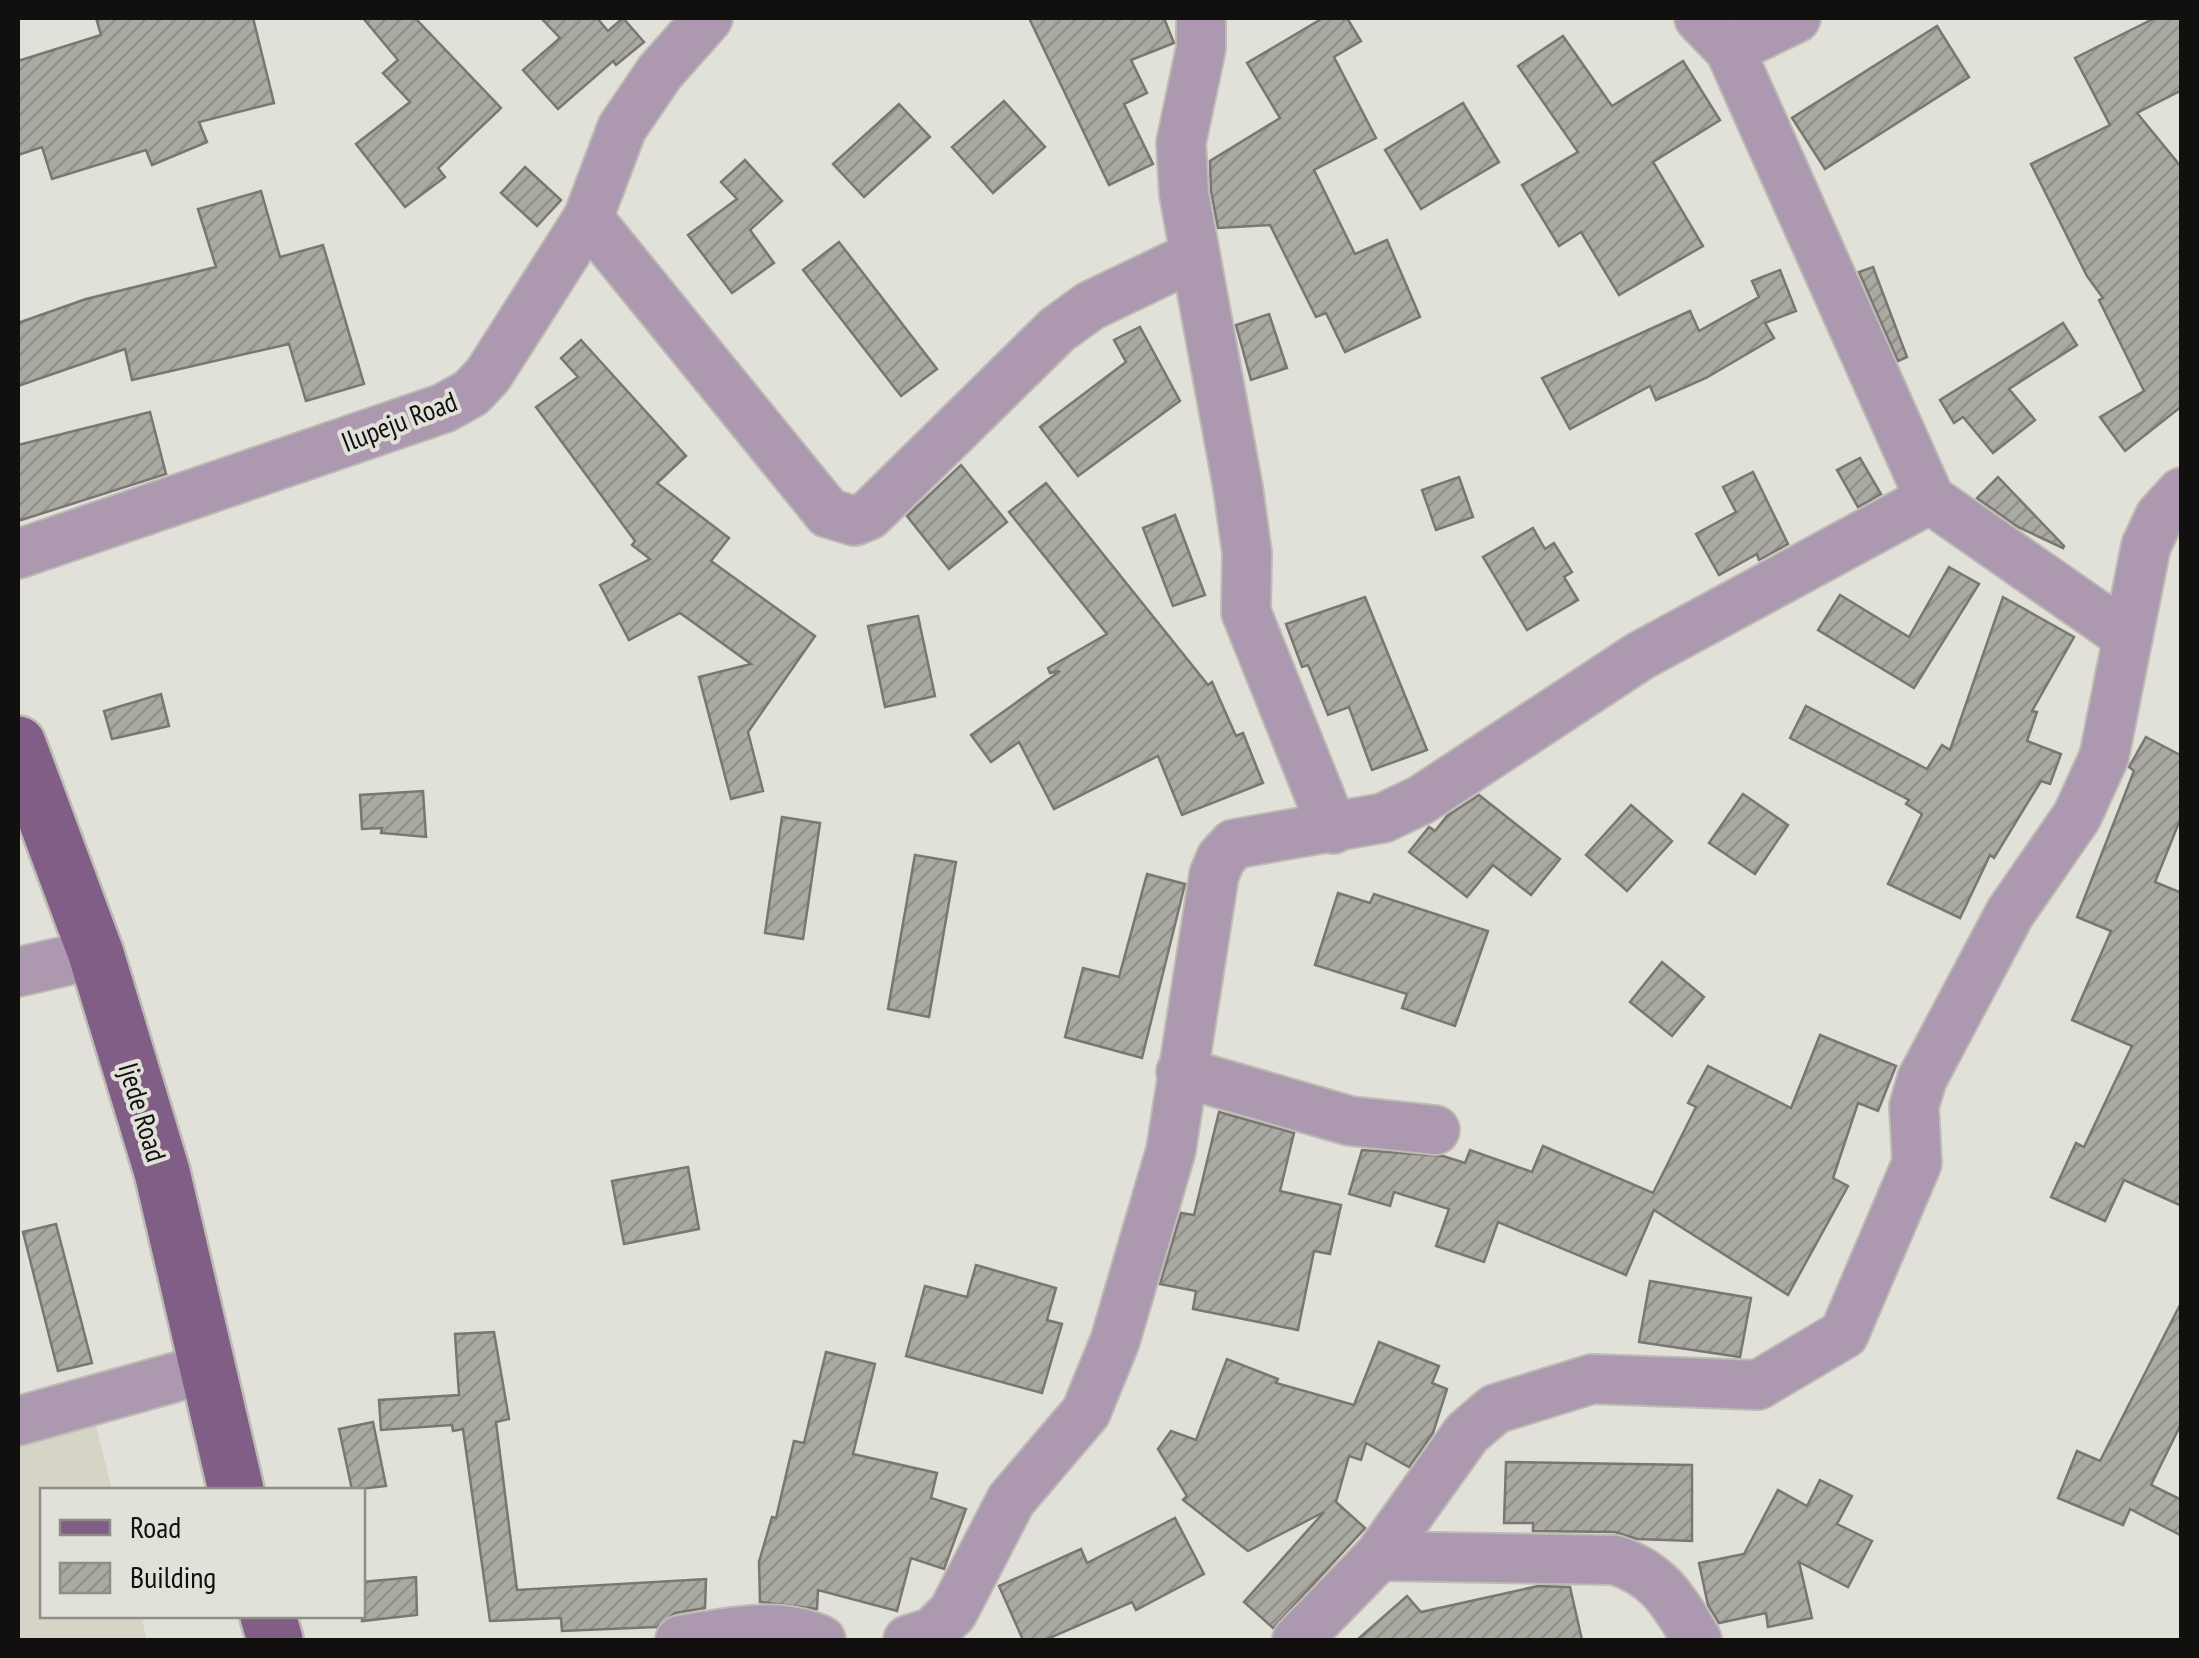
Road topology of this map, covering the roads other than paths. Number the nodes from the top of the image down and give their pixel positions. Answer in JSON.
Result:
{"nodes":[{"id":1,"x":708,"y":18,"type":"edge"},
{"id":2,"x":1201,"y":18,"type":"edge"},
{"id":3,"x":1796,"y":18,"type":"edge"},
{"id":4,"x":1715,"y":34,"type":"edge"},
{"id":5,"x":588,"y":218,"type":"junction"},
{"id":6,"x":1192,"y":256,"type":"junction"},
{"id":7,"x":2182,"y":492,"type":"edge"},
{"id":8,"x":1930,"y":499,"type":"junction"},
{"id":9,"x":18,"y":554,"type":"edge"},
{"id":10,"x":2128,"y":638,"type":"junction"},
{"id":11,"x":18,"y":744,"type":"edge"},
{"id":12,"x":1333,"y":829,"type":"junction"},
{"id":13,"x":96,"y":954,"type":"junction"},
{"id":14,"x":18,"y":972,"type":"edge"},
{"id":15,"x":1181,"y":1072,"type":"junction"},
{"id":16,"x":1434,"y":1130,"type":"dead end"},
{"id":17,"x":205,"y":1368,"type":"junction"},
{"id":18,"x":18,"y":1421,"type":"edge"},
{"id":19,"x":235,"y":1488,"type":"edge"},
{"id":20,"x":1378,"y":1556,"type":"junction"},
{"id":21,"x":680,"y":1640,"type":"edge"},
{"id":22,"x":821,"y":1640,"type":"edge"},
{"id":23,"x":908,"y":1640,"type":"edge"},
{"id":24,"x":1296,"y":1640,"type":"edge"},
{"id":25,"x":1697,"y":1640,"type":"edge"}],
"edges":[{"from":1,"to":5,"type":"street","name":"Ilupeju Road"},
{"from":2,"to":6,"type":"street"},
{"from":3,"to":4,"type":"street"},
{"from":4,"to":8,"type":"street"},
{"from":5,"to":6,"type":"street"},
{"from":5,"to":9,"type":"street","name":"Ilupeju Road"},
{"from":6,"to":12,"type":"street"},
{"from":7,"to":10,"type":"street"},
{"from":8,"to":10,"type":"street"},
{"from":8,"to":12,"type":"street"},
{"from":10,"to":20,"type":"street"},
{"from":11,"to":13,"type":"main road","name":"Ijede Road"},
{"from":12,"to":15,"type":"street"},
{"from":13,"to":14,"type":"street"},
{"from":13,"to":17,"type":"main road","name":"Ijede Road"},
{"from":15,"to":16,"type":"street"},
{"from":15,"to":23,"type":"street"},
{"from":17,"to":18,"type":"street"},
{"from":17,"to":19,"type":"main road","name":"Ijede Road"},
{"from":20,"to":24,"type":"street"},
{"from":20,"to":25,"type":"street"},
{"from":21,"to":22,"type":"street"}]}
